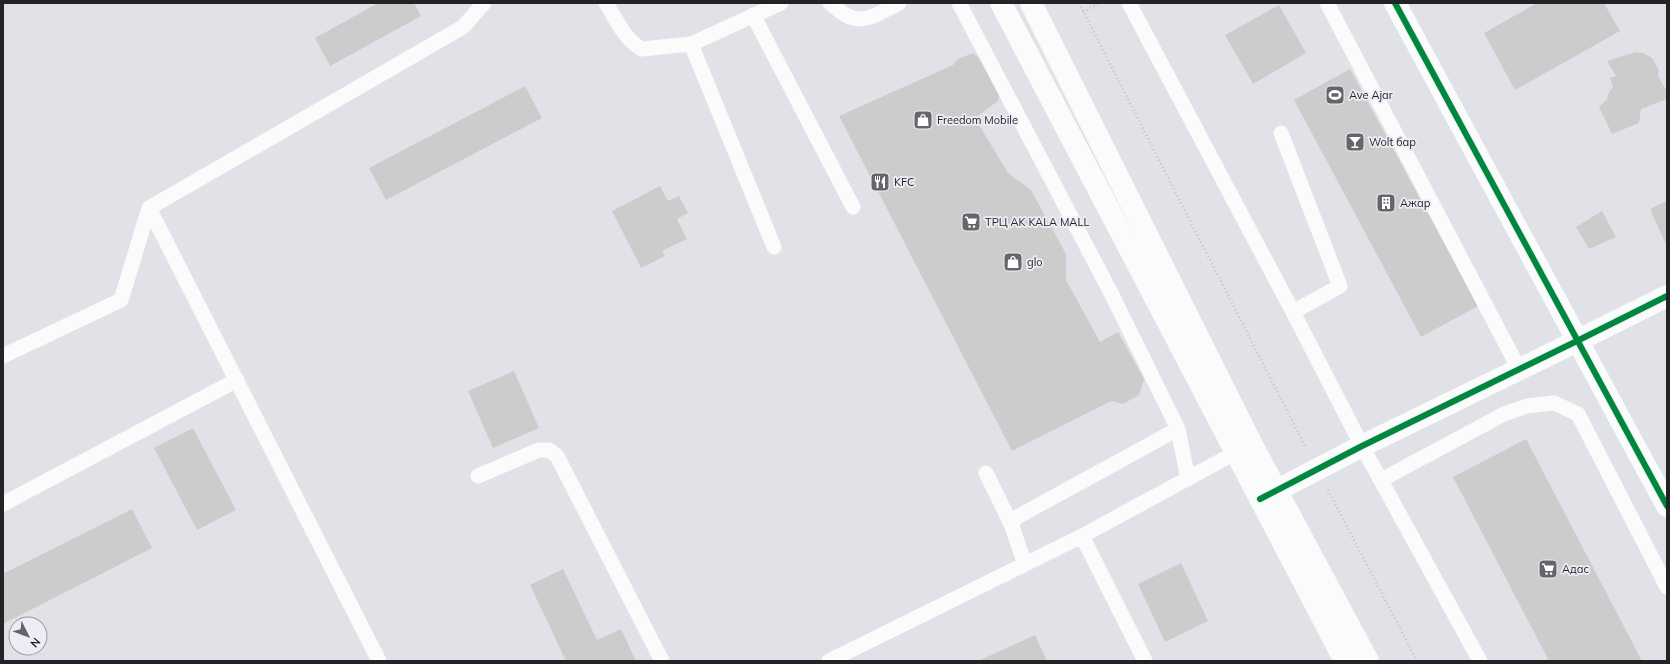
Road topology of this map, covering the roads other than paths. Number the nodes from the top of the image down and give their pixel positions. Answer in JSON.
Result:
{"nodes":[{"id":1,"x":484,"y":3,"type":"edge"},
{"id":2,"x":606,"y":3,"type":"edge"},
{"id":3,"x":781,"y":3,"type":"edge"},
{"id":4,"x":830,"y":3,"type":"edge"},
{"id":5,"x":899,"y":3,"type":"edge"},
{"id":6,"x":958,"y":3,"type":"edge"},
{"id":7,"x":1001,"y":3,"type":"edge"},
{"id":8,"x":1031,"y":3,"type":"edge"},
{"id":9,"x":1129,"y":3,"type":"edge"},
{"id":10,"x":1327,"y":3,"type":"edge"},
{"id":11,"x":1395,"y":3,"type":"edge"},
{"id":12,"x":753,"y":15,"type":"junction"},
{"id":13,"x":691,"y":44,"type":"junction"},
{"id":14,"x":1281,"y":132,"type":"dead end"},
{"id":15,"x":853,"y":207,"type":"dead end"},
{"id":16,"x":149,"y":208,"type":"junction"},
{"id":17,"x":774,"y":247,"type":"dead end"},
{"id":18,"x":1667,"y":296,"type":"edge"},
{"id":19,"x":1293,"y":312,"type":"junction"},
{"id":20,"x":1577,"y":342,"type":"junction"},
{"id":21,"x":3,"y":356,"type":"edge"},
{"id":22,"x":1519,"y":369,"type":"junction"},
{"id":23,"x":237,"y":380,"type":"junction"},
{"id":24,"x":1178,"y":429,"type":"junction"},
{"id":25,"x":1362,"y":446,"type":"junction"},
{"id":26,"x":1244,"y":449,"type":"junction"},
{"id":27,"x":986,"y":473,"type":"dead end"},
{"id":28,"x":478,"y":476,"type":"dead end"},
{"id":29,"x":1188,"y":479,"type":"junction"},
{"id":30,"x":1381,"y":480,"type":"junction"},
{"id":31,"x":1269,"y":494,"type":"junction"},
{"id":32,"x":3,"y":504,"type":"edge"},
{"id":33,"x":1667,"y":506,"type":"edge"},
{"id":34,"x":1011,"y":524,"type":"junction"},
{"id":35,"x":1082,"y":536,"type":"junction"},
{"id":36,"x":1025,"y":564,"type":"junction"},
{"id":37,"x":1667,"y":587,"type":"edge"},
{"id":38,"x":379,"y":661,"type":"edge"},
{"id":39,"x":662,"y":661,"type":"edge"},
{"id":40,"x":829,"y":661,"type":"edge"},
{"id":41,"x":1145,"y":661,"type":"edge"},
{"id":42,"x":1344,"y":661,"type":"edge"},
{"id":43,"x":1368,"y":661,"type":"edge"},
{"id":44,"x":1480,"y":661,"type":"edge"}],
"edges":[{"from":1,"to":16,"type":"lane"},
{"from":2,"to":13,"type":"lane"},
{"from":3,"to":12,"type":"lane"},
{"from":4,"to":5,"type":"lane"},
{"from":6,"to":24,"type":"lane"},
{"from":7,"to":26,"type":"main road"},
{"from":8,"to":26,"type":"main road"},
{"from":9,"to":19,"type":"lane"},
{"from":10,"to":22,"type":"lane"},
{"from":11,"to":20,"type":"main road"},
{"from":12,"to":13,"type":"lane"},
{"from":12,"to":15,"type":"lane"},
{"from":13,"to":17,"type":"lane"},
{"from":14,"to":19,"type":"lane"},
{"from":16,"to":21,"type":"lane"},
{"from":16,"to":23,"type":"lane"},
{"from":18,"to":20,"type":"main road"},
{"from":19,"to":25,"type":"lane"},
{"from":20,"to":22,"type":"main road"},
{"from":20,"to":33,"type":"main road"},
{"from":22,"to":25,"type":"main road"},
{"from":23,"to":32,"type":"lane"},
{"from":23,"to":38,"type":"lane"},
{"from":24,"to":29,"type":"lane"},
{"from":24,"to":34,"type":"lane"},
{"from":25,"to":30,"type":"lane"},
{"from":25,"to":31,"type":"main road"},
{"from":26,"to":29,"type":"lane"},
{"from":26,"to":31,"type":"main road"},
{"from":27,"to":34,"type":"lane"},
{"from":28,"to":39,"type":"lane"},
{"from":29,"to":35,"type":"lane"},
{"from":30,"to":37,"type":"lane"},
{"from":30,"to":44,"type":"lane"},
{"from":31,"to":42,"type":"main road"},
{"from":31,"to":43,"type":"main road"},
{"from":34,"to":36,"type":"lane"},
{"from":35,"to":36,"type":"lane"},
{"from":35,"to":41,"type":"lane"},
{"from":36,"to":40,"type":"lane"}]}
